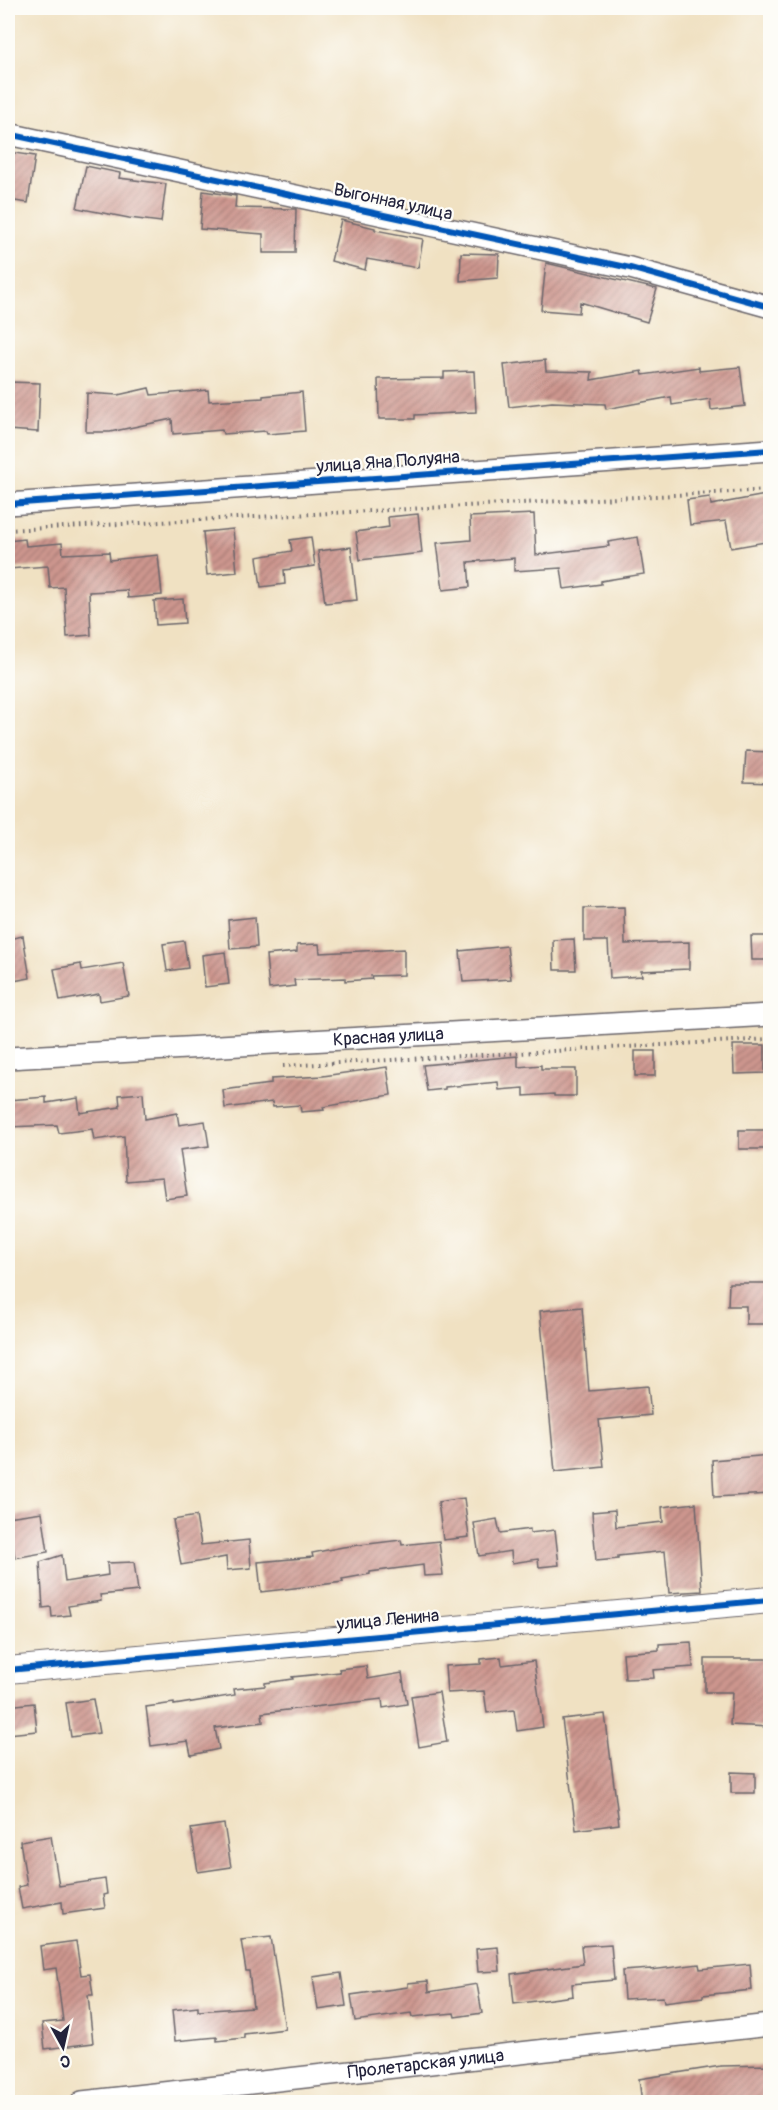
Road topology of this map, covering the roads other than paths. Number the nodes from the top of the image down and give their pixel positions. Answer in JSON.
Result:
{"nodes":[{"id":1,"x":8,"y":134,"type":"edge"},
{"id":2,"x":771,"y":307,"type":"edge"},
{"id":3,"x":771,"y":450,"type":"edge"},
{"id":4,"x":8,"y":504,"type":"edge"},
{"id":5,"x":771,"y":1016,"type":"edge"},
{"id":6,"x":8,"y":1058,"type":"edge"},
{"id":7,"x":771,"y":1600,"type":"edge"},
{"id":8,"x":8,"y":1670,"type":"edge"},
{"id":9,"x":771,"y":2025,"type":"edge"},
{"id":10,"x":82,"y":2103,"type":"edge"}],
"edges":[{"from":1,"to":2,"type":"street","name":"Выгонная улица"},
{"from":3,"to":4,"type":"street","name":"улица Яна Полуяна"},
{"from":5,"to":6,"type":"street","name":"Красная улица"},
{"from":7,"to":8,"type":"street","name":"улица Ленина"},
{"from":9,"to":10,"type":"street","name":"Пролетарская улица"}]}
